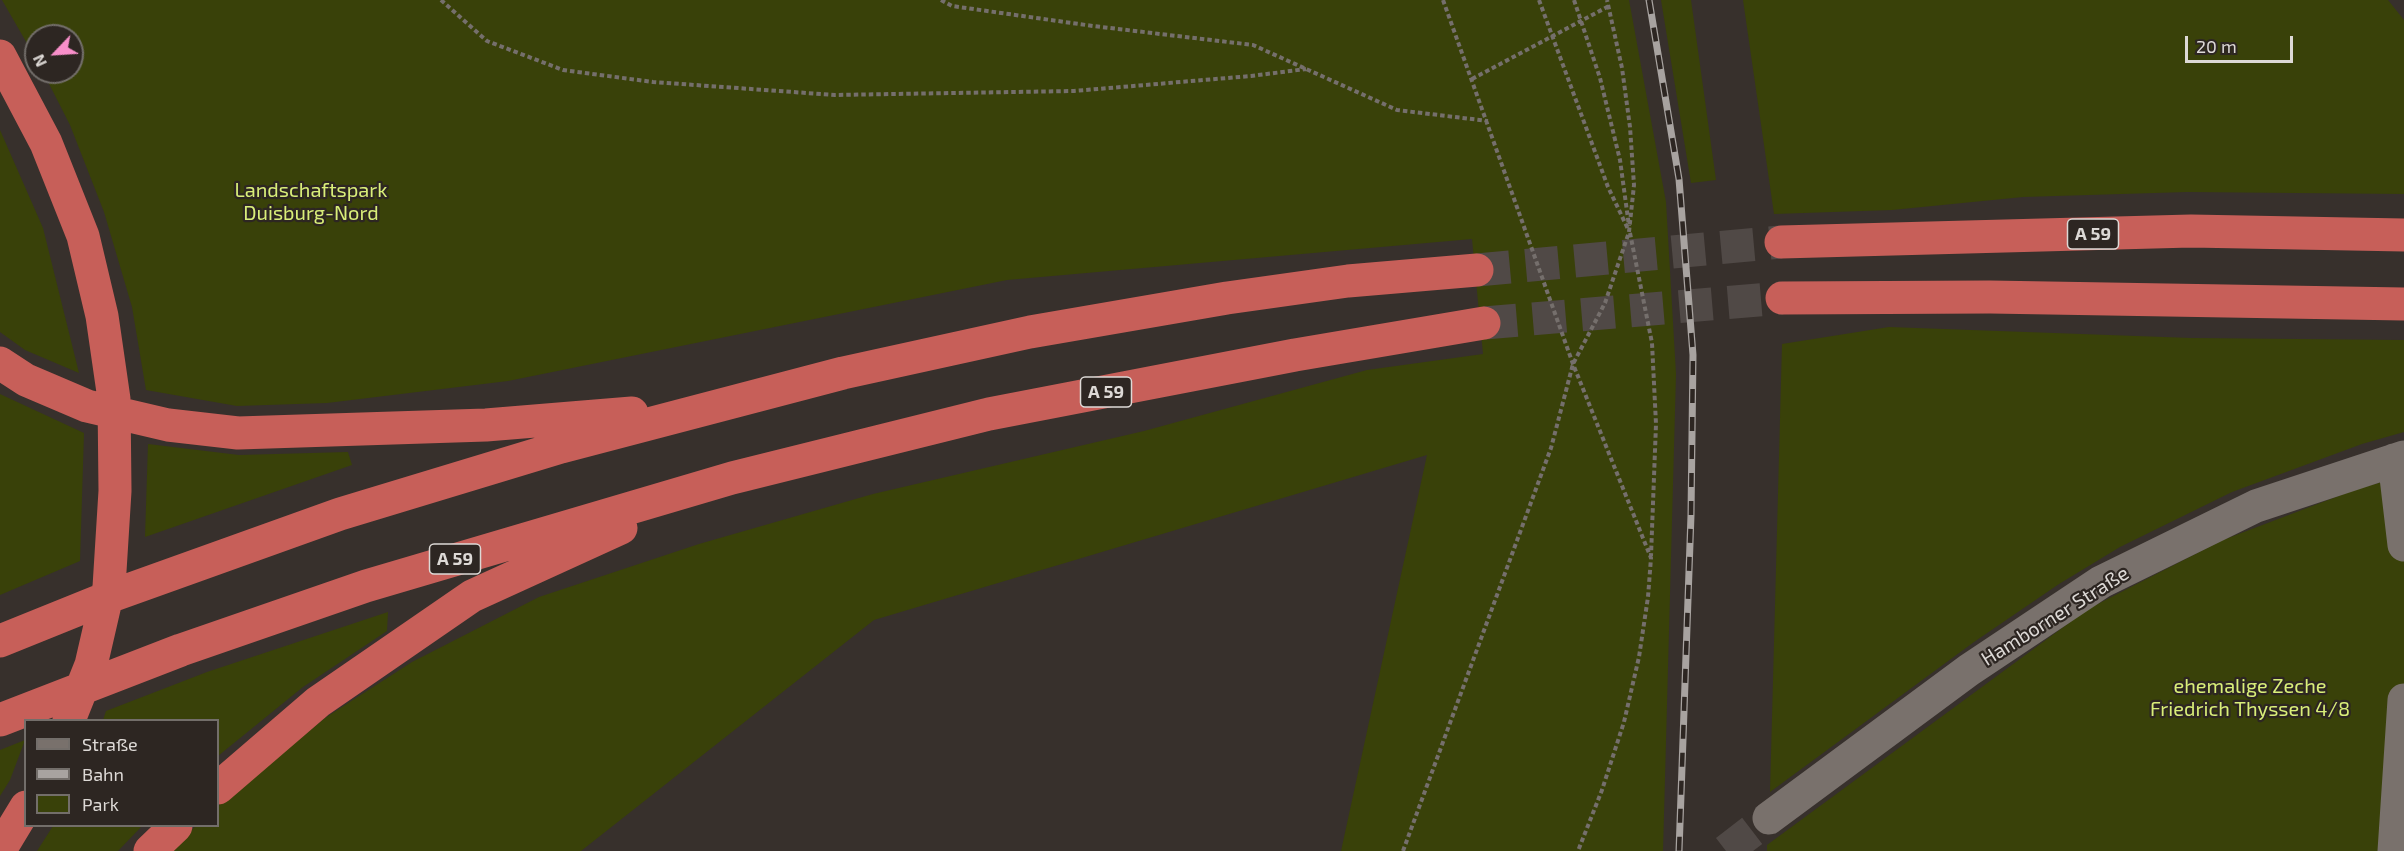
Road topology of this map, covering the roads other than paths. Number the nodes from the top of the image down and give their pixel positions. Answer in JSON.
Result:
{"nodes":[{"id":1,"x":0,"y":56,"type":"edge"},
{"id":2,"x":2404,"y":236,"type":"edge"},
{"id":3,"x":1781,"y":242,"type":"tunnel mouth"},
{"id":4,"x":1477,"y":270,"type":"tunnel mouth"},
{"id":5,"x":1782,"y":298,"type":"tunnel mouth"},
{"id":6,"x":2404,"y":304,"type":"edge"},
{"id":7,"x":1484,"y":323,"type":"tunnel mouth"},
{"id":8,"x":0,"y":363,"type":"edge"},
{"id":9,"x":721,"y":405,"type":"junction"},
{"id":10,"x":2399,"y":459,"type":"edge"},
{"id":11,"x":732,"y":478,"type":"junction"},
{"id":12,"x":2404,"y":545,"type":"edge"},
{"id":13,"x":0,"y":641,"type":"edge"},
{"id":14,"x":2404,"y":700,"type":"edge"},
{"id":15,"x":69,"y":719,"type":"edge"},
{"id":16,"x":0,"y":720,"type":"edge"},
{"id":17,"x":219,"y":787,"type":"edge"},
{"id":18,"x":24,"y":810,"type":"edge"},
{"id":19,"x":1769,"y":818,"type":"tunnel mouth"},
{"id":20,"x":174,"y":827,"type":"edge"},
{"id":21,"x":0,"y":850,"type":"edge"},
{"id":22,"x":150,"y":851,"type":"edge"},
{"id":23,"x":2394,"y":851,"type":"edge"}],
"edges":[{"from":1,"to":15,"type":"highway"},
{"from":2,"to":3,"type":"highway","number":"A 59"},
{"from":4,"to":9,"type":"highway"},
{"from":5,"to":6,"type":"highway"},
{"from":7,"to":11,"type":"highway","number":"A 59"},
{"from":8,"to":9,"type":"highway"},
{"from":9,"to":13,"type":"highway"},
{"from":10,"to":12,"type":"street"},
{"from":10,"to":19,"type":"street","name":"Hamborner Straße"},
{"from":11,"to":16,"type":"highway","number":"A 59"},
{"from":11,"to":17,"type":"highway"},
{"from":14,"to":23,"type":"street"},
{"from":18,"to":21,"type":"highway"},
{"from":20,"to":22,"type":"highway"}]}
